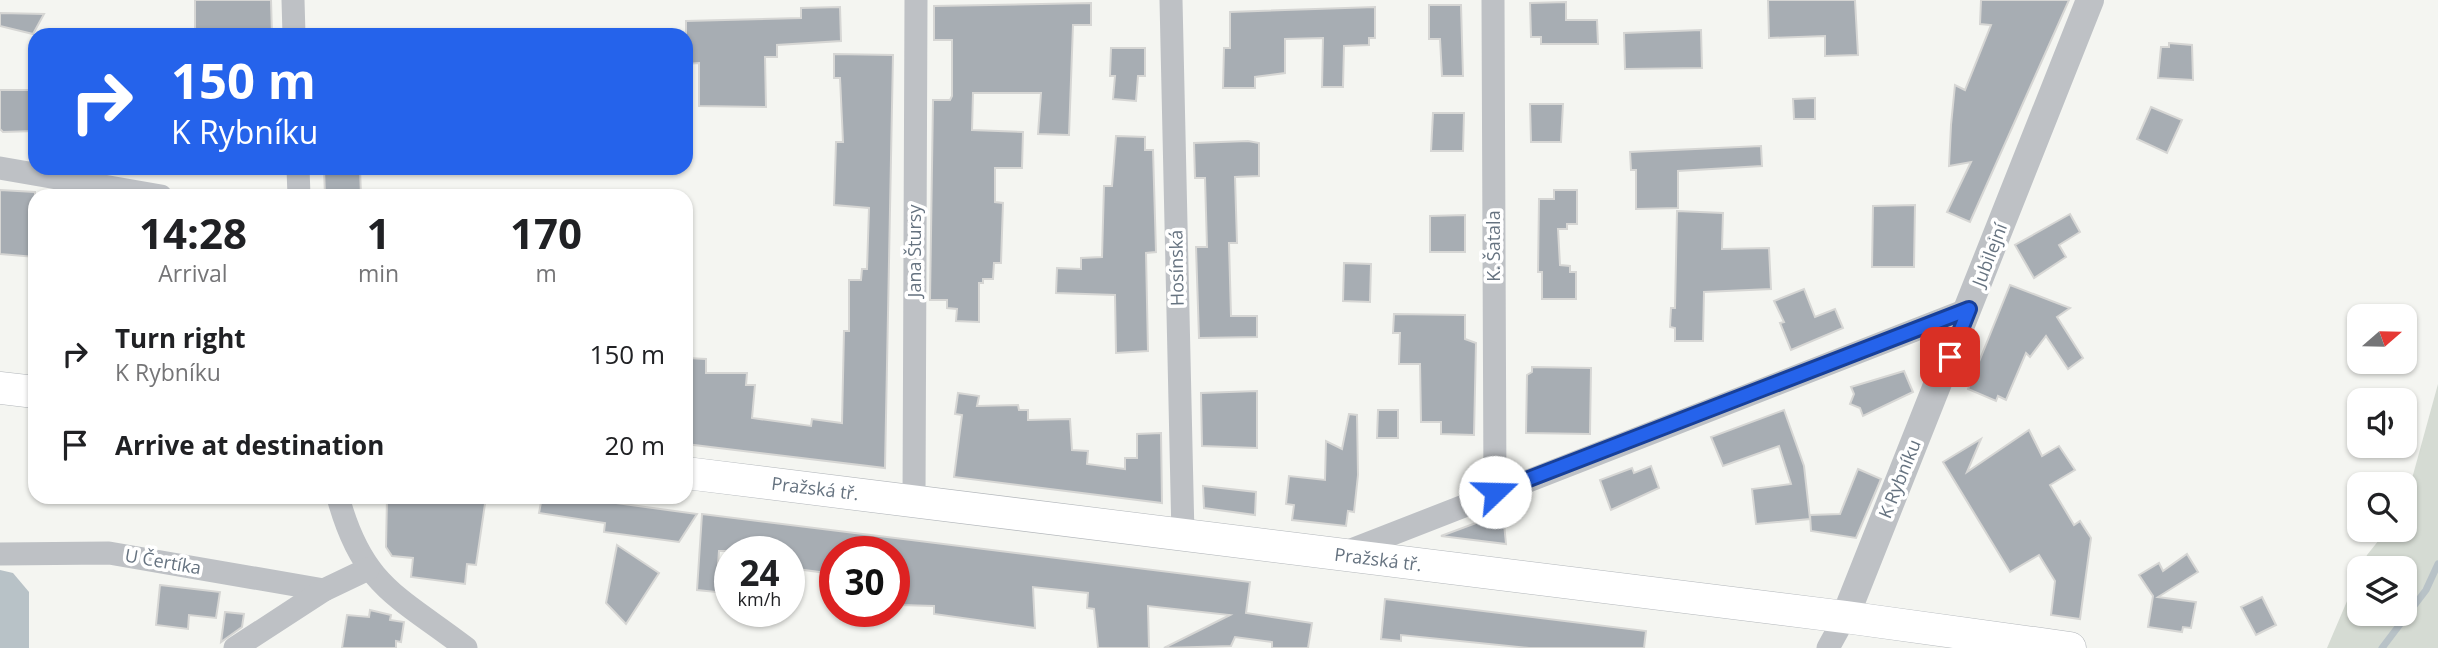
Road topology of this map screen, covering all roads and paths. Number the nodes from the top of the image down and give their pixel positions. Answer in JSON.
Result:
{"nodes":[{"id":1,"x":293,"y":0,"type":"edge"},
{"id":2,"x":916,"y":0,"type":"edge"},
{"id":3,"x":1171,"y":0,"type":"edge"},
{"id":4,"x":1493,"y":0,"type":"edge"},
{"id":5,"x":2090,"y":0,"type":"edge"},
{"id":6,"x":294,"y":28,"type":"edge"},
{"id":7,"x":0,"y":168,"type":"edge"},
{"id":8,"x":28,"y":173,"type":"edge"},
{"id":9,"x":40,"y":175,"type":"edge"},
{"id":10,"x":121,"y":189,"type":"edge"},
{"id":11,"x":1969,"y":309,"type":"junction"},
{"id":12,"x":0,"y":388,"type":"edge"},
{"id":13,"x":28,"y":391,"type":"edge"},
{"id":14,"x":693,"y":474,"type":"edge"},
{"id":15,"x":1495,"y":492,"type":"junction"},
{"id":16,"x":914,"y":501,"type":"junction"},
{"id":17,"x":340,"y":504,"type":"edge"},
{"id":18,"x":1183,"y":536,"type":"junction"},
{"id":19,"x":0,"y":554,"type":"edge"},
{"id":20,"x":1338,"y":555,"type":"junction"},
{"id":21,"x":368,"y":569,"type":"junction"},
{"id":22,"x":324,"y":590,"type":"junction"},
{"id":23,"x":1845,"y":617,"type":"junction"},
{"id":24,"x":235,"y":648,"type":"edge"},
{"id":25,"x":467,"y":648,"type":"edge"},
{"id":26,"x":1828,"y":648,"type":"edge"},
{"id":27,"x":2070,"y":648,"type":"edge"}],
"edges":[{"from":1,"to":6,"type":"street"},
{"from":2,"to":16,"type":"street","name":"Jana Štursy"},
{"from":3,"to":18,"type":"street","name":"Hosínská"},
{"from":4,"to":15,"type":"street","name":"K. Šatala"},
{"from":5,"to":11,"type":"street","name":"Jubilejní"},
{"from":7,"to":8,"type":"street"},
{"from":9,"to":10,"type":"street"},
{"from":11,"to":15,"type":"street","name":"Jubilejní"},
{"from":11,"to":23,"type":"street","name":"K Rybníku"},
{"from":12,"to":13,"type":"main road"},
{"from":14,"to":16,"type":"main road","name":"Pražská tř."},
{"from":15,"to":20,"type":"street","name":"Jubilejní"},
{"from":16,"to":18,"type":"main road","name":"Pražská tř."},
{"from":17,"to":21,"type":"street"},
{"from":18,"to":20,"type":"main road","name":"Pražská tř."},
{"from":19,"to":22,"type":"street","name":"U Čertíka"},
{"from":20,"to":23,"type":"main road","name":"Pražská tř."},
{"from":21,"to":22,"type":"street"},
{"from":21,"to":25,"type":"street"},
{"from":22,"to":24,"type":"street"},
{"from":23,"to":26,"type":"street","name":"K Rybníku"},
{"from":23,"to":27,"type":"main road","name":"Pražská tř."}]}
